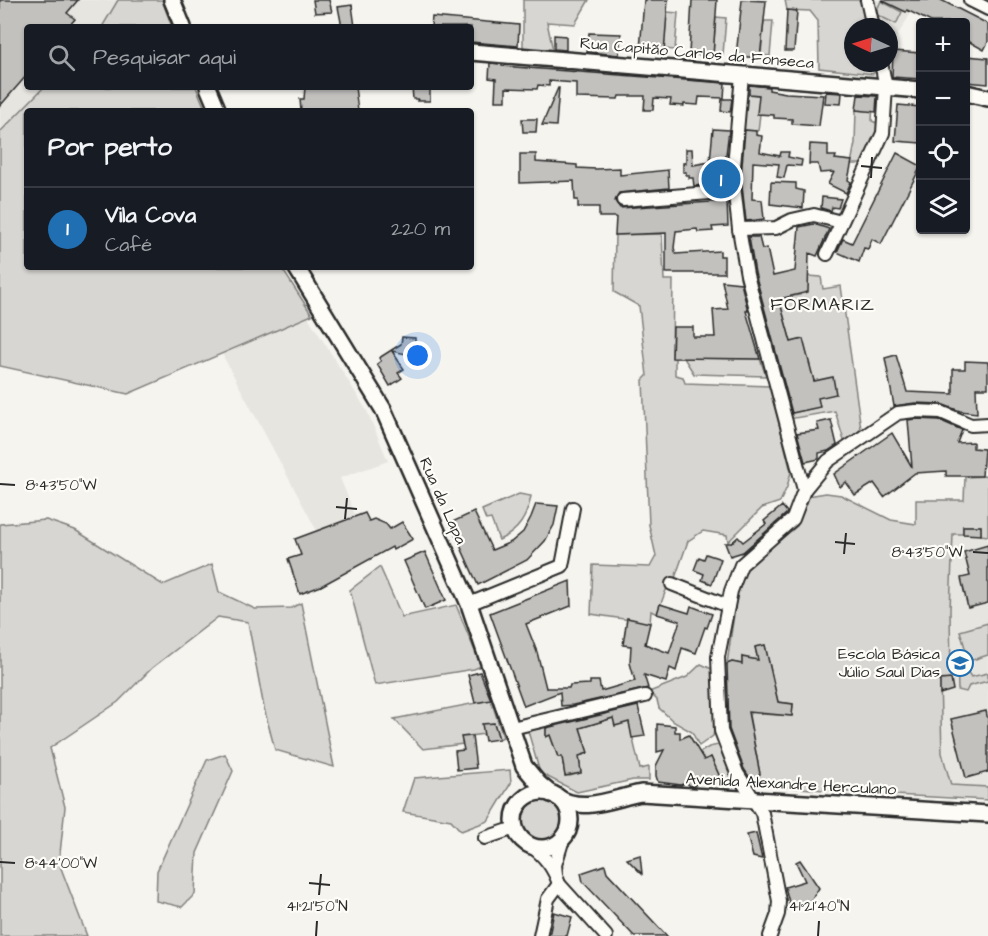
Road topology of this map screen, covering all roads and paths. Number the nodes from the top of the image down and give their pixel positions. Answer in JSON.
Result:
{"nodes":[{"id":1,"x":172,"y":0,"type":"edge"},
{"id":2,"x":867,"y":0,"type":"edge"},
{"id":3,"x":970,"y":0,"type":"edge"},
{"id":4,"x":988,"y":9,"type":"edge"},
{"id":5,"x":871,"y":18,"type":"edge"},
{"id":6,"x":182,"y":24,"type":"edge"},
{"id":7,"x":474,"y":52,"type":"edge"},
{"id":8,"x":883,"y":72,"type":"edge"},
{"id":9,"x":742,"y":75,"type":"junction"},
{"id":10,"x":886,"y":87,"type":"junction"},
{"id":11,"x":209,"y":90,"type":"edge"},
{"id":12,"x":916,"y":90,"type":"edge"},
{"id":13,"x":970,"y":94,"type":"edge"},
{"id":14,"x":988,"y":98,"type":"edge"},
{"id":15,"x":217,"y":108,"type":"edge"},
{"id":16,"x":734,"y":191,"type":"junction"},
{"id":17,"x":623,"y":200,"type":"dead end"},
{"id":18,"x":841,"y":222,"type":"junction"},
{"id":19,"x":739,"y":229,"type":"junction"},
{"id":20,"x":827,"y":254,"type":"dead end"},
{"id":21,"x":298,"y":270,"type":"edge"},
{"id":22,"x":988,"y":424,"type":"edge"},
{"id":23,"x":798,"y":466,"type":"junction"},
{"id":24,"x":818,"y":473,"type":"junction"},
{"id":25,"x":804,"y":490,"type":"junction"},
{"id":26,"x":573,"y":508,"type":"dead end"},
{"id":27,"x":672,"y":584,"type":"dead end"},
{"id":28,"x":469,"y":604,"type":"junction"},
{"id":29,"x":728,"y":606,"type":"junction"},
{"id":30,"x":645,"y":696,"type":"dead end"},
{"id":31,"x":512,"y":728,"type":"junction"},
{"id":32,"x":524,"y":766,"type":"junction"},
{"id":33,"x":554,"y":796,"type":"junction"},
{"id":34,"x":755,"y":800,"type":"junction"},
{"id":35,"x":520,"y":804,"type":"junction"},
{"id":36,"x":594,"y":804,"type":"junction"},
{"id":37,"x":988,"y":814,"type":"edge"},
{"id":38,"x":515,"y":828,"type":"junction"},
{"id":39,"x":565,"y":835,"type":"junction"},
{"id":40,"x":484,"y":838,"type":"dead end"},
{"id":41,"x":531,"y":846,"type":"junction"},
{"id":42,"x":557,"y":879,"type":"junction"},
{"id":43,"x":540,"y":936,"type":"edge"},
{"id":44,"x":606,"y":936,"type":"edge"},
{"id":45,"x":770,"y":936,"type":"edge"}],
"edges":[{"from":1,"to":6,"type":"main road"},
{"from":2,"to":5,"type":"street"},
{"from":3,"to":4,"type":"street"},
{"from":7,"to":9,"type":"main road","name":"Rua Capitão Carlos da Fonseca"},
{"from":8,"to":10,"type":"street"},
{"from":9,"to":10,"type":"main road","name":"Rua Capitão Carlos da Fonseca"},
{"from":9,"to":16,"type":"street"},
{"from":10,"to":12,"type":"main road","name":"Rua Capitão Carlos da Fonseca"},
{"from":10,"to":18,"type":"street"},
{"from":11,"to":15,"type":"main road"},
{"from":13,"to":14,"type":"main road"},
{"from":16,"to":17,"type":"street"},
{"from":16,"to":19,"type":"street"},
{"from":18,"to":19,"type":"street"},
{"from":18,"to":20,"type":"street"},
{"from":19,"to":23,"type":"street"},
{"from":21,"to":28,"type":"main road","name":"Rua da Lapa"},
{"from":22,"to":24,"type":"street"},
{"from":23,"to":24,"type":"street"},
{"from":23,"to":25,"type":"street"},
{"from":24,"to":25,"type":"street"},
{"from":25,"to":29,"type":"street"},
{"from":26,"to":28,"type":"street"},
{"from":27,"to":29,"type":"street"},
{"from":28,"to":31,"type":"main road","name":"Rua da Lapa"},
{"from":29,"to":34,"type":"street"},
{"from":30,"to":31,"type":"street"},
{"from":31,"to":32,"type":"main road","name":"Rua da Lapa"},
{"from":32,"to":33,"type":"main road","name":"Rua da Lapa"},
{"from":32,"to":35,"type":"main road","name":"Rua da Lapa"},
{"from":33,"to":35,"type":"main road"},
{"from":33,"to":36,"type":"main road","name":"Avenida Alexandre Herculano"},
{"from":33,"to":39,"type":"main road"},
{"from":34,"to":36,"type":"main road","name":"Avenida Alexandre Herculano"},
{"from":34,"to":37,"type":"main road","name":"Avenida Alexandre Herculano"},
{"from":34,"to":45,"type":"street"},
{"from":35,"to":38,"type":"main road"},
{"from":36,"to":39,"type":"main road","name":"Avenida Alexandre Herculano"},
{"from":38,"to":40,"type":"street"},
{"from":38,"to":41,"type":"main road"},
{"from":39,"to":41,"type":"main road"},
{"from":39,"to":42,"type":"street"},
{"from":41,"to":42,"type":"street"},
{"from":42,"to":43,"type":"street"},
{"from":42,"to":44,"type":"street"}]}
